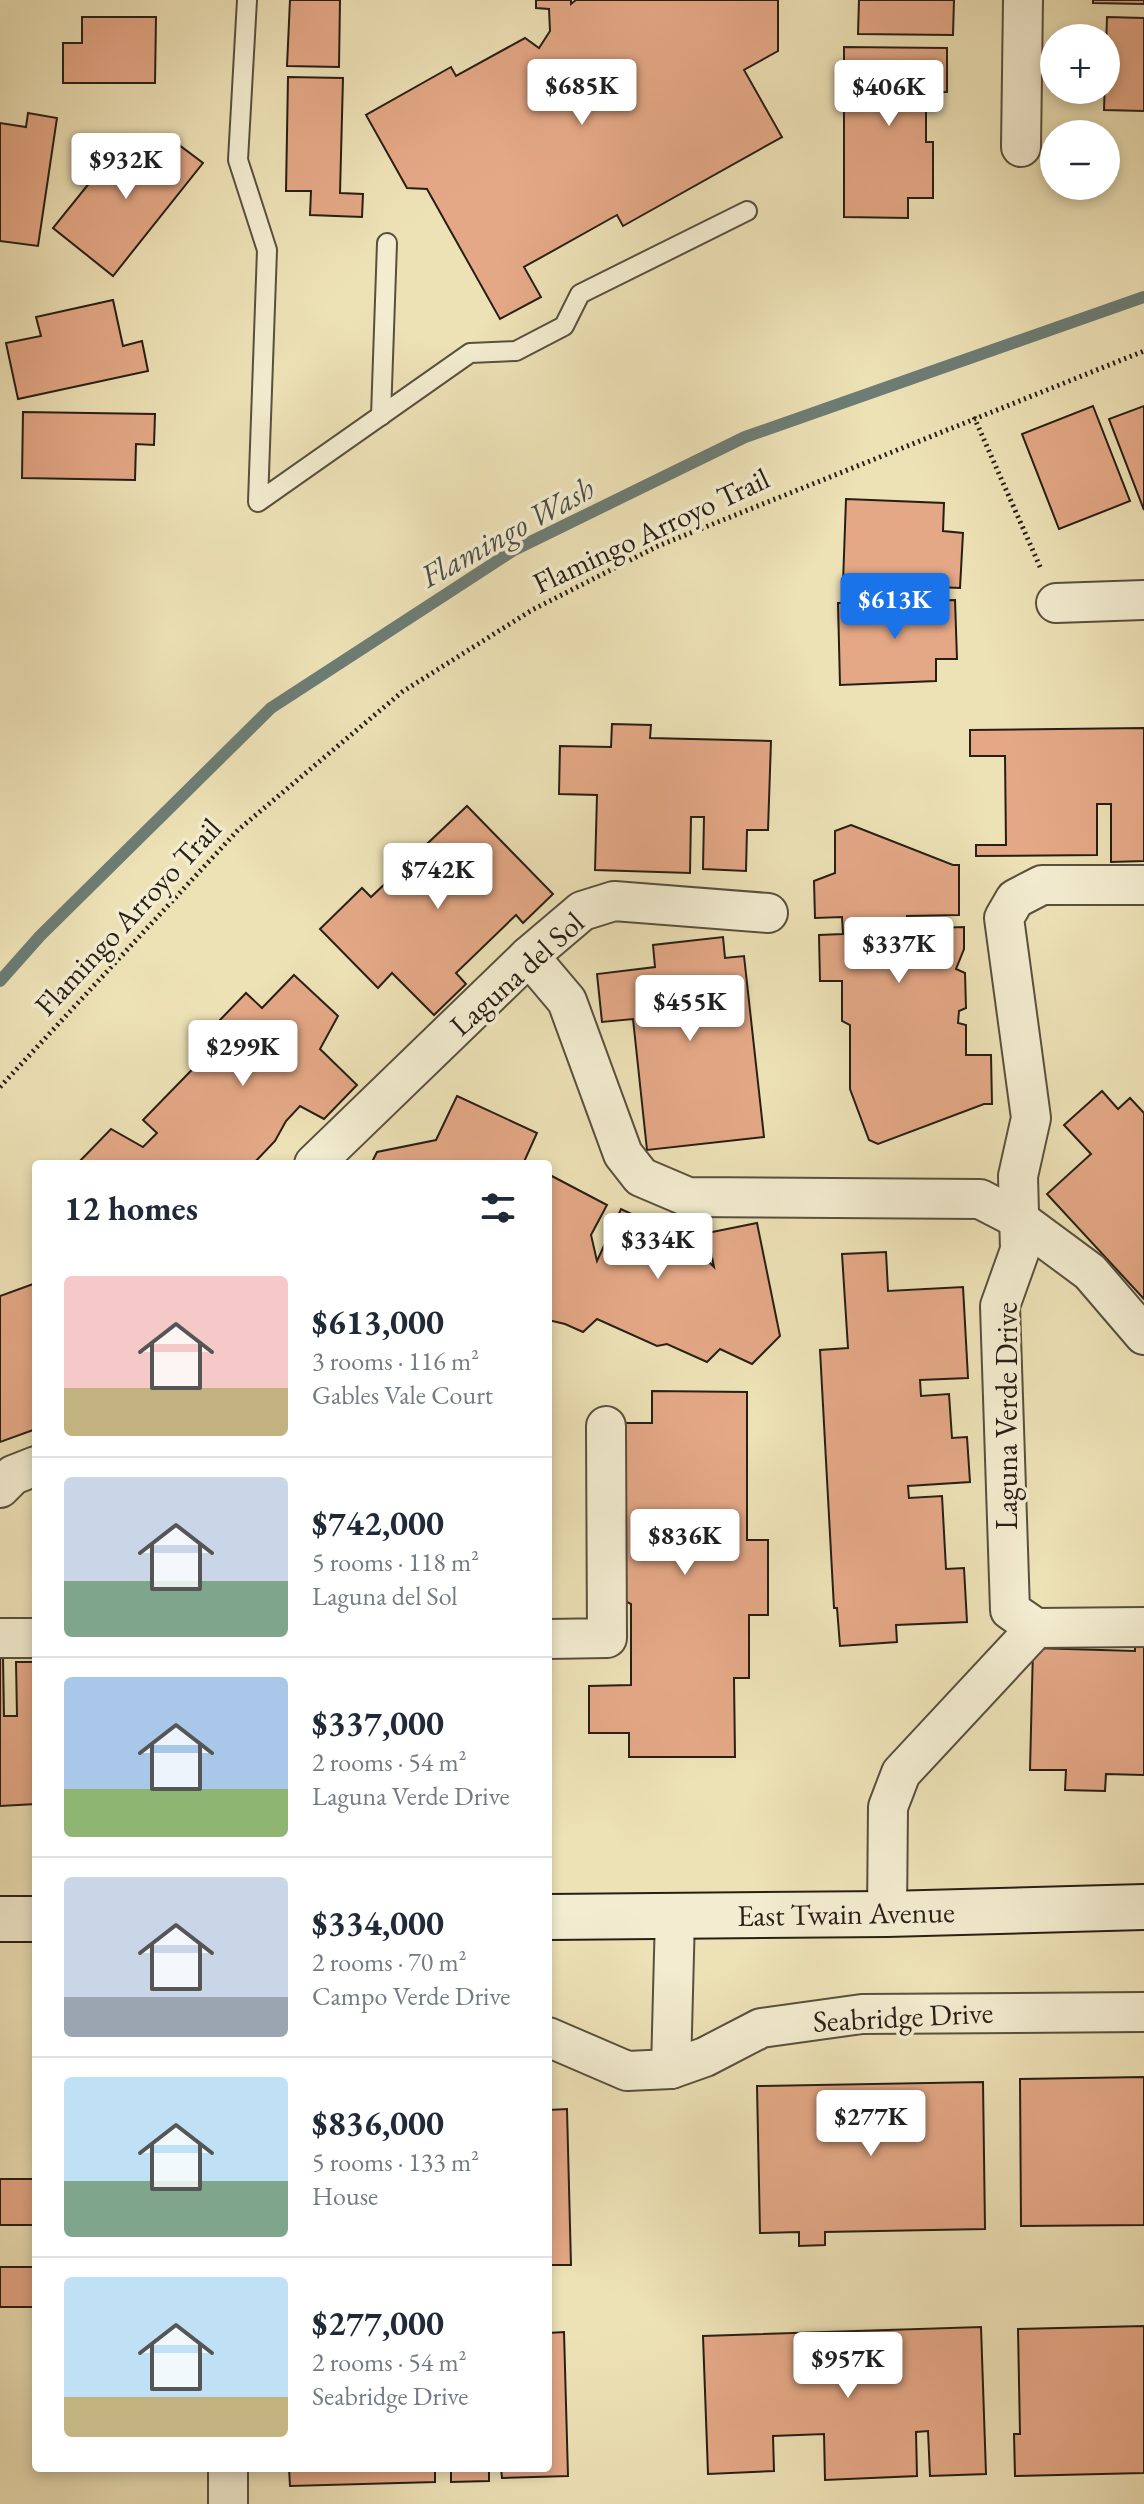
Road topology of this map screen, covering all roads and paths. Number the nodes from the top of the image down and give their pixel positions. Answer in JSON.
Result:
{"nodes":[{"id":1,"x":247,"y":0,"type":"edge"},
{"id":2,"x":1023,"y":0,"type":"edge"},
{"id":3,"x":1021,"y":147,"type":"dead end"},
{"id":4,"x":747,"y":211,"type":"dead end"},
{"id":5,"x":387,"y":243,"type":"dead end"},
{"id":6,"x":1144,"y":351,"type":"edge"},
{"id":7,"x":381,"y":416,"type":"junction"},
{"id":8,"x":974,"y":417,"type":"junction"},
{"id":9,"x":1144,"y":600,"type":"edge"},
{"id":10,"x":1056,"y":603,"type":"joint"},
{"id":11,"x":1144,"y":885,"type":"edge"},
{"id":12,"x":768,"y":913,"type":"dead end"},
{"id":13,"x":529,"y":956,"type":"junction"},
{"id":14,"x":0,"y":1087,"type":"edge"},
{"id":15,"x":318,"y":1160,"type":"edge"},
{"id":16,"x":1017,"y":1218,"type":"junction"},
{"id":17,"x":1144,"y":1335,"type":"edge"},
{"id":18,"x":606,"y":1426,"type":"dead end"},
{"id":19,"x":32,"y":1468,"type":"edge"},
{"id":20,"x":0,"y":1488,"type":"edge"},
{"id":21,"x":1144,"y":1627,"type":"edge"},
{"id":22,"x":1036,"y":1628,"type":"junction"},
{"id":23,"x":0,"y":1638,"type":"edge"},
{"id":24,"x":32,"y":1638,"type":"edge"},
{"id":25,"x":552,"y":1639,"type":"edge"},
{"id":26,"x":1144,"y":1907,"type":"edge"},
{"id":27,"x":887,"y":1914,"type":"junction"},
{"id":28,"x":675,"y":1916,"type":"junction"},
{"id":29,"x":552,"y":1917,"type":"edge"},
{"id":30,"x":0,"y":1919,"type":"edge"},
{"id":31,"x":32,"y":1919,"type":"edge"},
{"id":32,"x":1144,"y":2012,"type":"edge"},
{"id":33,"x":552,"y":2039,"type":"edge"},
{"id":34,"x":671,"y":2069,"type":"junction"},
{"id":35,"x":228,"y":2472,"type":"edge"},
{"id":36,"x":228,"y":2504,"type":"edge"}],
"edges":[{"from":1,"to":7,"type":"lane"},
{"from":2,"to":3,"type":"street"},
{"from":4,"to":7,"type":"lane"},
{"from":5,"to":7,"type":"lane"},
{"from":6,"to":8,"type":"path","name":"Flamingo Arroyo Trail"},
{"from":8,"to":10,"type":"path"},
{"from":8,"to":14,"type":"path","name":"Flamingo Arroyo Trail"},
{"from":9,"to":10,"type":"street"},
{"from":11,"to":16,"type":"street","name":"Laguna Verde Drive"},
{"from":12,"to":13,"type":"street","name":"Laguna del Sol"},
{"from":13,"to":15,"type":"street","name":"Laguna del Sol"},
{"from":13,"to":16,"type":"street"},
{"from":16,"to":17,"type":"street"},
{"from":16,"to":22,"type":"street","name":"Laguna Verde Drive"},
{"from":18,"to":25,"type":"street"},
{"from":19,"to":20,"type":"street"},
{"from":21,"to":22,"type":"street"},
{"from":22,"to":27,"type":"street"},
{"from":23,"to":24,"type":"street"},
{"from":26,"to":27,"type":"street","name":"East Twain Avenue"},
{"from":27,"to":28,"type":"street","name":"East Twain Avenue"},
{"from":28,"to":29,"type":"street","name":"East Twain Avenue"},
{"from":28,"to":34,"type":"street"},
{"from":30,"to":31,"type":"street"},
{"from":32,"to":34,"type":"street","name":"Seabridge Drive"},
{"from":33,"to":34,"type":"street","name":"Seabridge Drive"},
{"from":35,"to":36,"type":"street"}]}
